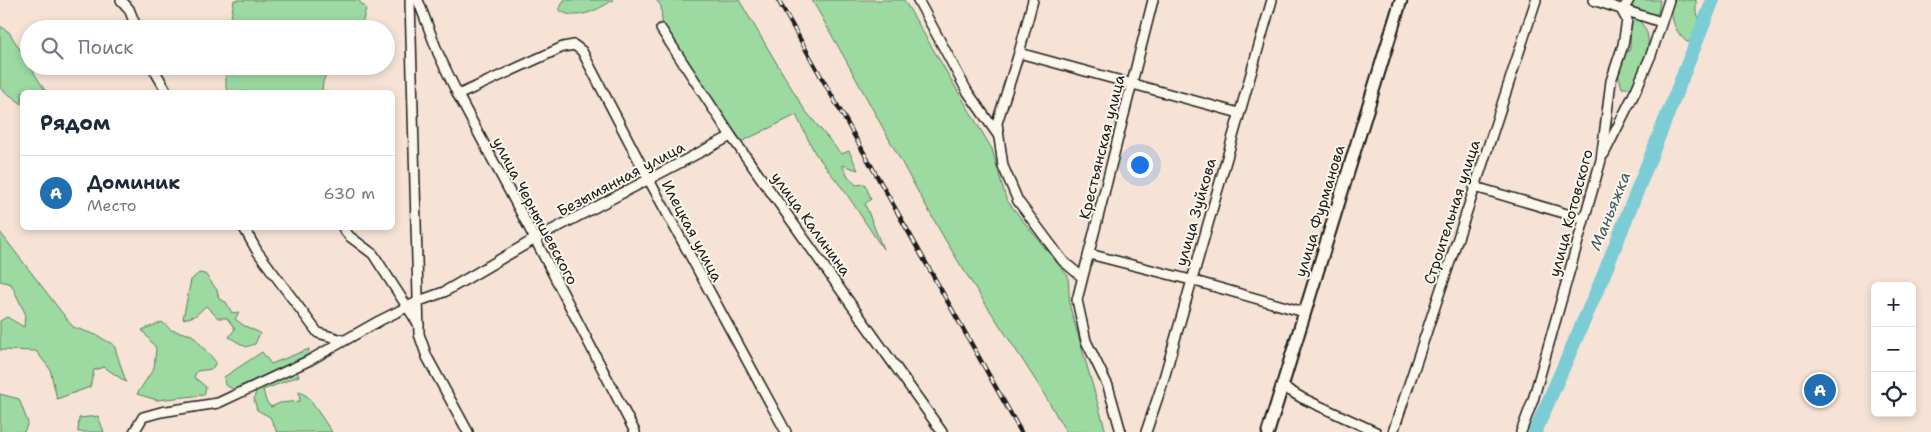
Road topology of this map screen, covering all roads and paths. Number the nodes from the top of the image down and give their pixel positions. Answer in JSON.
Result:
{"nodes":[{"id":1,"x":121,"y":0,"type":"edge"},
{"id":2,"x":410,"y":0,"type":"edge"},
{"id":3,"x":418,"y":0,"type":"edge"},
{"id":4,"x":1033,"y":0,"type":"edge"},
{"id":5,"x":1153,"y":0,"type":"edge"},
{"id":6,"x":1272,"y":0,"type":"edge"},
{"id":7,"x":1401,"y":0,"type":"edge"},
{"id":8,"x":1536,"y":0,"type":"edge"},
{"id":9,"x":1593,"y":0,"type":"edge"},
{"id":10,"x":1629,"y":0,"type":"edge"},
{"id":11,"x":1669,"y":0,"type":"edge"},
{"id":12,"x":921,"y":2,"type":"edge"},
{"id":13,"x":1622,"y":11,"type":"junction"},
{"id":14,"x":133,"y":20,"type":"edge"},
{"id":15,"x":1661,"y":22,"type":"junction"},
{"id":16,"x":661,"y":29,"type":"dead end"},
{"id":17,"x":1019,"y":54,"type":"junction"},
{"id":18,"x":157,"y":75,"type":"edge"},
{"id":19,"x":1132,"y":84,"type":"junction"},
{"id":20,"x":166,"y":90,"type":"edge"},
{"id":21,"x":458,"y":95,"type":"junction"},
{"id":22,"x":1239,"y":113,"type":"junction"},
{"id":23,"x":731,"y":136,"type":"junction"},
{"id":24,"x":1001,"y":139,"type":"junction"},
{"id":25,"x":1601,"y":160,"type":"junction"},
{"id":26,"x":649,"y":180,"type":"junction"},
{"id":27,"x":1475,"y":187,"type":"junction"},
{"id":28,"x":1584,"y":219,"type":"junction"},
{"id":29,"x":245,"y":230,"type":"edge"},
{"id":30,"x":344,"y":230,"type":"edge"},
{"id":31,"x":535,"y":239,"type":"junction"},
{"id":32,"x":1089,"y":254,"type":"junction"},
{"id":33,"x":1082,"y":277,"type":"junction"},
{"id":34,"x":1191,"y":280,"type":"junction"},
{"id":35,"x":419,"y":301,"type":"junction"},
{"id":36,"x":408,"y":308,"type":"junction"},
{"id":37,"x":1304,"y":312,"type":"junction"},
{"id":38,"x":419,"y":326,"type":"junction"},
{"id":39,"x":343,"y":340,"type":"junction"},
{"id":40,"x":1282,"y":386,"type":"junction"},
{"id":41,"x":134,"y":432,"type":"edge"},
{"id":42,"x":468,"y":432,"type":"edge"},
{"id":43,"x":635,"y":432,"type":"edge"},
{"id":44,"x":786,"y":432,"type":"edge"},
{"id":45,"x":942,"y":432,"type":"edge"},
{"id":46,"x":1121,"y":432,"type":"edge"},
{"id":47,"x":1146,"y":432,"type":"edge"},
{"id":48,"x":1268,"y":432,"type":"edge"},
{"id":49,"x":1376,"y":432,"type":"edge"},
{"id":50,"x":1393,"y":432,"type":"edge"},
{"id":51,"x":1521,"y":432,"type":"edge"}],
"edges":[{"from":1,"to":14,"type":"street"},
{"from":2,"to":35,"type":"street"},
{"from":3,"to":21,"type":"street","name":"улица Чернышевского"},
{"from":4,"to":17,"type":"street"},
{"from":5,"to":19,"type":"street","name":"Крестьянская улица"},
{"from":6,"to":22,"type":"street","name":"улица Зуйкова"},
{"from":7,"to":37,"type":"main road","name":"улица Фурманова"},
{"from":8,"to":27,"type":"street","name":"Строительная улица"},
{"from":9,"to":13,"type":"street"},
{"from":10,"to":13,"type":"street"},
{"from":11,"to":15,"type":"street"},
{"from":12,"to":24,"type":"street"},
{"from":13,"to":15,"type":"street"},
{"from":13,"to":25,"type":"street","name":"улица Котовского"},
{"from":15,"to":25,"type":"street"},
{"from":16,"to":23,"type":"street","name":"улица Калинина"},
{"from":17,"to":19,"type":"street"},
{"from":17,"to":24,"type":"street"},
{"from":18,"to":20,"type":"street"},
{"from":19,"to":22,"type":"street"},
{"from":19,"to":32,"type":"street","name":"Крестьянская улица"},
{"from":21,"to":26,"type":"street","name":"Илецкая улица"},
{"from":21,"to":31,"type":"street","name":"улица Чернышевского"},
{"from":22,"to":34,"type":"street","name":"улица Зуйкова"},
{"from":23,"to":26,"type":"street","name":"Безымянная улица"},
{"from":23,"to":45,"type":"street","name":"улица Калинина"},
{"from":24,"to":33,"type":"street"},
{"from":25,"to":28,"type":"street","name":"улица Котовского"},
{"from":26,"to":31,"type":"street","name":"Безымянная улица"},
{"from":26,"to":44,"type":"street","name":"Илецкая улица"},
{"from":27,"to":28,"type":"street"},
{"from":27,"to":50,"type":"street","name":"Строительная улица"},
{"from":28,"to":51,"type":"street","name":"улица Котовского"},
{"from":29,"to":39,"type":"street"},
{"from":30,"to":36,"type":"street"},
{"from":31,"to":35,"type":"street","name":"Безымянная улица"},
{"from":31,"to":43,"type":"street","name":"улица Чернышевского"},
{"from":32,"to":33,"type":"street","name":"Крестьянская улица"},
{"from":32,"to":34,"type":"street"},
{"from":33,"to":46,"type":"street","name":"Крестьянская улица"},
{"from":34,"to":37,"type":"street"},
{"from":34,"to":47,"type":"street","name":"улица Зуйкова"},
{"from":35,"to":36,"type":"street","name":"Безымянная улица"},
{"from":35,"to":38,"type":"street"},
{"from":36,"to":38,"type":"street"},
{"from":36,"to":39,"type":"street","name":"Безымянная улица"},
{"from":37,"to":40,"type":"main road","name":"улица Фурманова"},
{"from":38,"to":42,"type":"street"},
{"from":39,"to":41,"type":"street","name":"Безымянная улица"},
{"from":40,"to":48,"type":"main road","name":"улица Фурманова"},
{"from":40,"to":49,"type":"street"}]}
